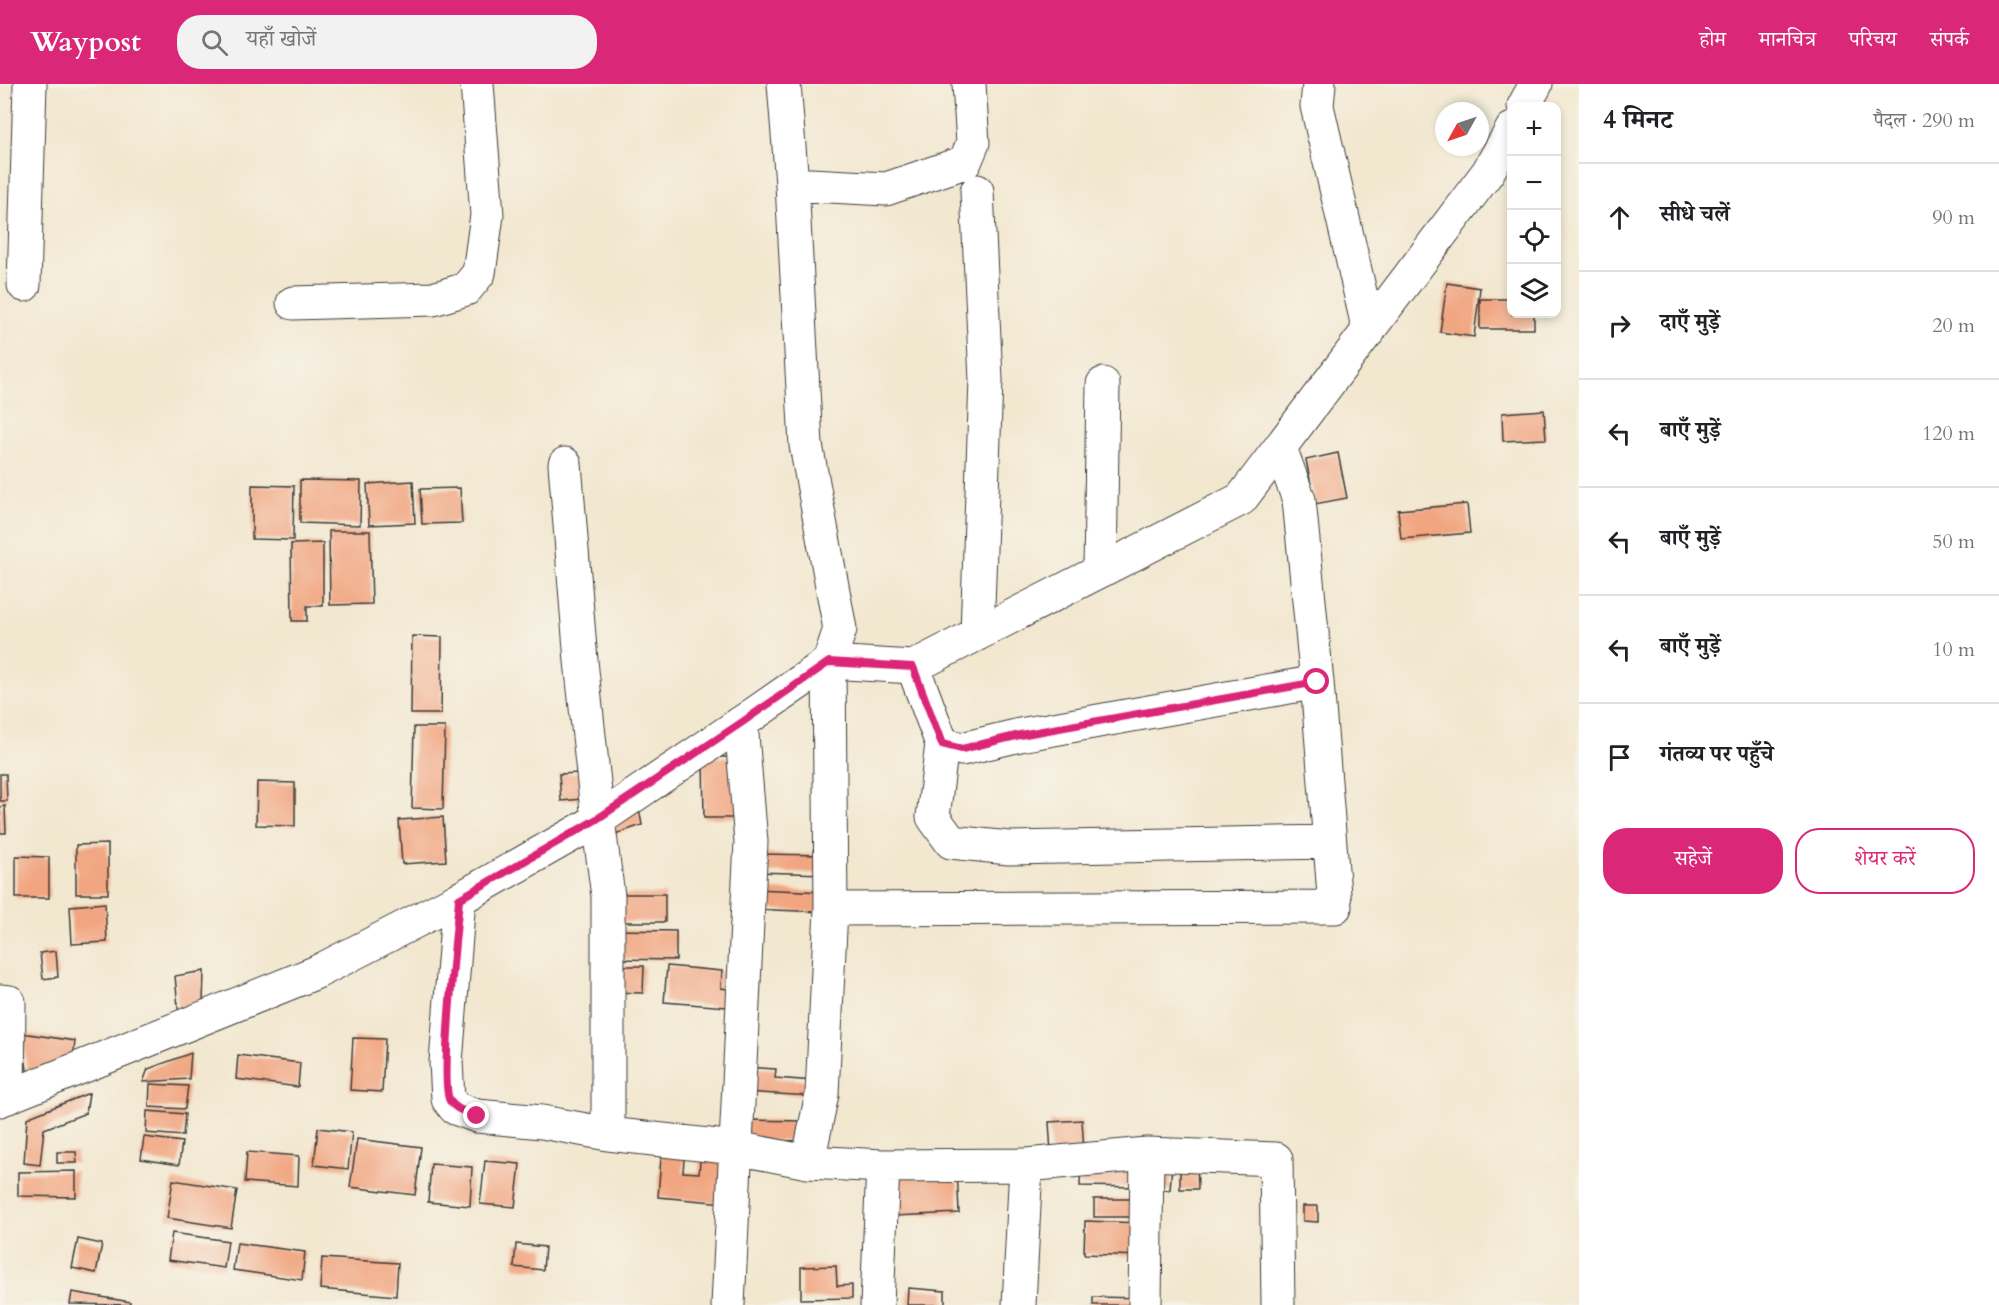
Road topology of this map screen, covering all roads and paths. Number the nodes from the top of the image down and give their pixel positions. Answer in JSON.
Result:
{"nodes":[{"id":1,"x":30,"y":84,"type":"edge"},
{"id":2,"x":477,"y":84,"type":"edge"},
{"id":3,"x":784,"y":84,"type":"edge"},
{"id":4,"x":969,"y":84,"type":"edge"},
{"id":5,"x":1319,"y":84,"type":"edge"},
{"id":6,"x":1536,"y":84,"type":"edge"},
{"id":7,"x":1526,"y":102,"type":"edge"},
{"id":8,"x":1507,"y":138,"type":"edge"},
{"id":9,"x":792,"y":184,"type":"junction"},
{"id":10,"x":977,"y":191,"type":"dead end"},
{"id":11,"x":24,"y":285,"type":"dead end"},
{"id":12,"x":293,"y":303,"type":"dead end"},
{"id":13,"x":1369,"y":331,"type":"junction"},
{"id":14,"x":1103,"y":384,"type":"dead end"},
{"id":15,"x":1280,"y":448,"type":"junction"},
{"id":16,"x":565,"y":464,"type":"dead end"},
{"id":17,"x":1100,"y":572,"type":"junction"},
{"id":18,"x":977,"y":634,"type":"junction"},
{"id":19,"x":829,"y":662,"type":"junction"},
{"id":20,"x":913,"y":667,"type":"junction"},
{"id":21,"x":1317,"y":682,"type":"junction"},
{"id":22,"x":741,"y":723,"type":"junction"},
{"id":23,"x":942,"y":744,"type":"junction"},
{"id":24,"x":597,"y":819,"type":"junction"},
{"id":25,"x":1329,"y":842,"type":"junction"},
{"id":26,"x":459,"y":899,"type":"junction"},
{"id":27,"x":831,"y":909,"type":"junction"},
{"id":28,"x":0,"y":1001,"type":"edge"},
{"id":29,"x":4,"y":1098,"type":"edge"},
{"id":30,"x":608,"y":1134,"type":"junction"},
{"id":31,"x":736,"y":1148,"type":"junction"},
{"id":32,"x":1147,"y":1154,"type":"junction"},
{"id":33,"x":808,"y":1162,"type":"junction"},
{"id":34,"x":883,"y":1166,"type":"junction"},
{"id":35,"x":1026,"y":1166,"type":"junction"},
{"id":36,"x":728,"y":1305,"type":"edge"},
{"id":37,"x":877,"y":1305,"type":"edge"},
{"id":38,"x":1019,"y":1305,"type":"edge"},
{"id":39,"x":1145,"y":1305,"type":"edge"},
{"id":40,"x":1278,"y":1305,"type":"edge"}],
"edges":[{"from":1,"to":11,"type":"street"},
{"from":2,"to":12,"type":"street"},
{"from":3,"to":9,"type":"street"},
{"from":4,"to":9,"type":"street"},
{"from":5,"to":13,"type":"street"},
{"from":6,"to":7,"type":"street"},
{"from":8,"to":13,"type":"street"},
{"from":9,"to":19,"type":"street"},
{"from":10,"to":18,"type":"street"},
{"from":13,"to":15,"type":"street"},
{"from":14,"to":17,"type":"street"},
{"from":15,"to":17,"type":"street"},
{"from":15,"to":21,"type":"street"},
{"from":16,"to":24,"type":"street"},
{"from":17,"to":18,"type":"street"},
{"from":18,"to":20,"type":"street"},
{"from":19,"to":20,"type":"street"},
{"from":19,"to":22,"type":"street"},
{"from":19,"to":27,"type":"street"},
{"from":20,"to":23,"type":"street"},
{"from":21,"to":23,"type":"street"},
{"from":21,"to":25,"type":"street"},
{"from":22,"to":24,"type":"street"},
{"from":22,"to":31,"type":"street"},
{"from":23,"to":25,"type":"street"},
{"from":24,"to":26,"type":"street"},
{"from":24,"to":30,"type":"street"},
{"from":25,"to":27,"type":"street"},
{"from":26,"to":29,"type":"street"},
{"from":26,"to":30,"type":"street"},
{"from":27,"to":33,"type":"street"},
{"from":28,"to":29,"type":"street"},
{"from":30,"to":31,"type":"street"},
{"from":31,"to":33,"type":"street"},
{"from":31,"to":36,"type":"street"},
{"from":32,"to":35,"type":"street"},
{"from":32,"to":39,"type":"street"},
{"from":32,"to":40,"type":"street"},
{"from":33,"to":34,"type":"street"},
{"from":34,"to":35,"type":"street"},
{"from":34,"to":37,"type":"street"},
{"from":35,"to":38,"type":"street"}]}
